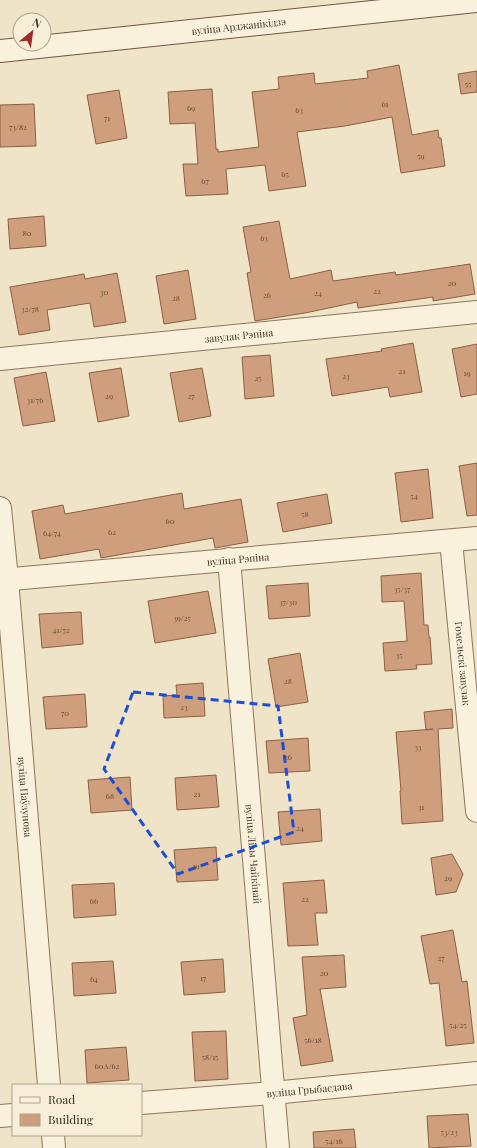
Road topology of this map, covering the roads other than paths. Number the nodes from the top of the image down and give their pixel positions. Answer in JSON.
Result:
{"nodes":[{"id":1,"x":477,"y":1,"type":"edge"},
{"id":2,"x":0,"y":51,"type":"edge"},
{"id":3,"x":477,"y":312,"type":"edge"},
{"id":4,"x":0,"y":359,"type":"edge"},
{"id":5,"x":0,"y":508,"type":"edge"},
{"id":6,"x":477,"y":538,"type":"edge"},
{"id":7,"x":451,"y":541,"type":"junction"},
{"id":8,"x":229,"y":559,"type":"junction"},
{"id":9,"x":4,"y":580,"type":"edge"},
{"id":10,"x":477,"y":810,"type":"edge"},
{"id":11,"x":477,"y":1073,"type":"edge"},
{"id":12,"x":49,"y":1084,"type":"edge"},
{"id":13,"x":273,"y":1093,"type":"junction"},
{"id":14,"x":142,"y":1103,"type":"edge"},
{"id":15,"x":12,"y":1115,"type":"edge"},
{"id":16,"x":0,"y":1116,"type":"edge"},
{"id":17,"x":53,"y":1136,"type":"edge"},
{"id":18,"x":54,"y":1148,"type":"edge"},
{"id":19,"x":278,"y":1148,"type":"edge"}],
"edges":[{"from":1,"to":2,"type":"street","name":"вуліца Арджанікідзэ"},
{"from":3,"to":4,"type":"street","name":"завулак Рэпіна"},
{"from":5,"to":9,"type":"street","name":"вуліца Паўзунова"},
{"from":6,"to":7,"type":"street","name":"вуліца Рэпіна"},
{"from":7,"to":8,"type":"street","name":"вуліца Рэпіна"},
{"from":7,"to":10,"type":"street","name":"Гомельскі завулак"},
{"from":8,"to":9,"type":"street","name":"вуліца Рэпіна"},
{"from":8,"to":13,"type":"street","name":"вуліца Лізы Чайкінай"},
{"from":9,"to":12,"type":"street","name":"вуліца Паўзунова"},
{"from":11,"to":13,"type":"street","name":"вуліца Грыбаедава"},
{"from":13,"to":14,"type":"street","name":"вуліца Грыбаедава"},
{"from":13,"to":19,"type":"street","name":"вуліца Лізы Чайкінай"},
{"from":15,"to":16,"type":"street"},
{"from":17,"to":18,"type":"street"}]}
